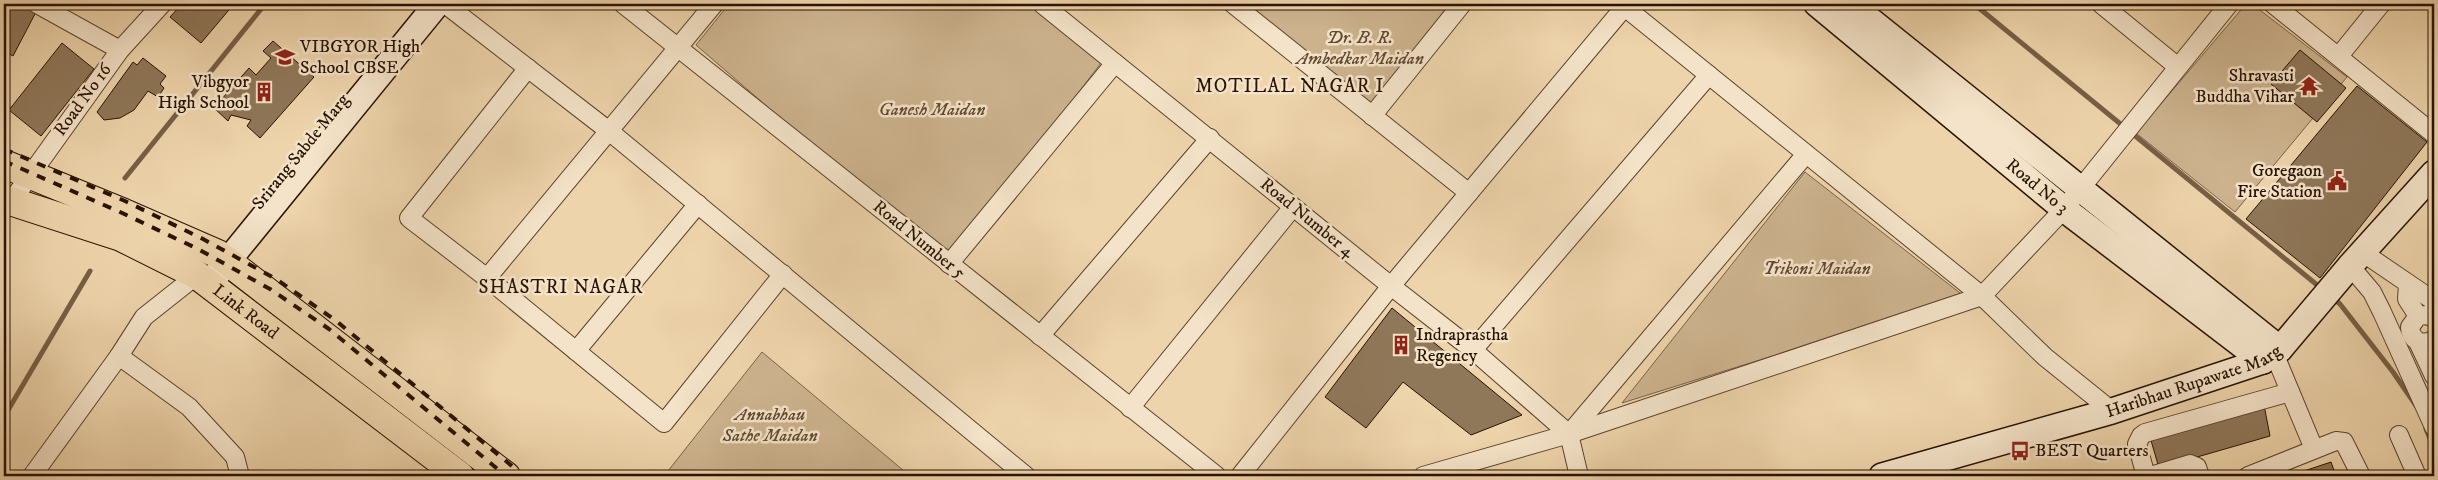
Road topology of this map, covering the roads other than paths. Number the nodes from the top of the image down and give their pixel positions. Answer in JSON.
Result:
{"nodes":[{"id":1,"x":37,"y":4,"type":"edge"},
{"id":2,"x":162,"y":4,"type":"edge"},
{"id":3,"x":422,"y":4,"type":"edge"},
{"id":4,"x":438,"y":4,"type":"edge"},
{"id":5,"x":445,"y":4,"type":"edge"},
{"id":6,"x":623,"y":4,"type":"edge"},
{"id":7,"x":714,"y":4,"type":"edge"},
{"id":8,"x":1042,"y":4,"type":"edge"},
{"id":9,"x":1233,"y":4,"type":"edge"},
{"id":10,"x":1462,"y":4,"type":"edge"},
{"id":11,"x":1817,"y":4,"type":"edge"},
{"id":12,"x":1850,"y":4,"type":"edge"},
{"id":13,"x":2101,"y":4,"type":"edge"},
{"id":14,"x":2229,"y":4,"type":"edge"},
{"id":15,"x":2273,"y":4,"type":"edge"},
{"id":16,"x":2381,"y":4,"type":"edge"},
{"id":17,"x":1624,"y":5,"type":"edge"},
{"id":18,"x":678,"y":48,"type":"junction"},
{"id":19,"x":120,"y":50,"type":"junction"},
{"id":20,"x":2339,"y":56,"type":"junction"},
{"id":21,"x":1115,"y":62,"type":"junction"},
{"id":22,"x":2178,"y":67,"type":"junction"},
{"id":23,"x":528,"y":68,"type":"junction"},
{"id":24,"x":1709,"y":75,"type":"junction"},
{"id":25,"x":1372,"y":116,"type":"junction"},
{"id":26,"x":609,"y":131,"type":"junction"},
{"id":27,"x":2434,"y":134,"type":"edge"},
{"id":28,"x":1210,"y":138,"type":"junction"},
{"id":29,"x":1806,"y":154,"type":"junction"},
{"id":30,"x":4,"y":164,"type":"edge"},
{"id":31,"x":2434,"y":173,"type":"edge"},
{"id":32,"x":29,"y":175,"type":"junction"},
{"id":33,"x":290,"y":176,"type":"junction"},
{"id":34,"x":2080,"y":190,"type":"junction"},
{"id":35,"x":1469,"y":193,"type":"junction"},
{"id":36,"x":8,"y":200,"type":"edge"},
{"id":37,"x":698,"y":204,"type":"junction"},
{"id":38,"x":1293,"y":207,"type":"junction"},
{"id":39,"x":2064,"y":209,"type":"junction"},
{"id":40,"x":223,"y":258,"type":"junction"},
{"id":41,"x":2356,"y":259,"type":"junction"},
{"id":42,"x":949,"y":264,"type":"junction"},
{"id":43,"x":783,"y":274,"type":"junction"},
{"id":44,"x":487,"y":278,"type":"junction"},
{"id":45,"x":203,"y":280,"type":"junction"},
{"id":46,"x":2408,"y":285,"type":"junction"},
{"id":47,"x":1391,"y":286,"type":"junction"},
{"id":48,"x":1982,"y":296,"type":"junction"},
{"id":49,"x":2434,"y":301,"type":"edge"},
{"id":50,"x":2426,"y":317,"type":"edge"},
{"id":51,"x":1040,"y":336,"type":"junction"},
{"id":52,"x":2428,"y":346,"type":"edge"},
{"id":53,"x":1473,"y":350,"type":"junction"},
{"id":54,"x":576,"y":351,"type":"junction"},
{"id":55,"x":2272,"y":354,"type":"junction"},
{"id":56,"x":119,"y":356,"type":"junction"},
{"id":57,"x":2405,"y":363,"type":"junction"},
{"id":58,"x":2434,"y":376,"type":"edge"},
{"id":59,"x":2290,"y":392,"type":"junction"},
{"id":60,"x":1130,"y":408,"type":"junction"},
{"id":61,"x":2112,"y":411,"type":"junction"},
{"id":62,"x":2434,"y":427,"type":"edge"},
{"id":63,"x":1569,"y":434,"type":"junction"},
{"id":64,"x":2399,"y":435,"type":"dead end"},
{"id":65,"x":2314,"y":450,"type":"junction"},
{"id":66,"x":32,"y":476,"type":"edge"},
{"id":67,"x":240,"y":476,"type":"edge"},
{"id":68,"x":460,"y":476,"type":"edge"},
{"id":69,"x":506,"y":476,"type":"edge"},
{"id":70,"x":1026,"y":476,"type":"edge"},
{"id":71,"x":1217,"y":476,"type":"edge"},
{"id":72,"x":1240,"y":476,"type":"edge"},
{"id":73,"x":1423,"y":476,"type":"edge"},
{"id":74,"x":1579,"y":476,"type":"edge"},
{"id":75,"x":1882,"y":476,"type":"edge"},
{"id":76,"x":2146,"y":476,"type":"edge"},
{"id":77,"x":2150,"y":476,"type":"edge"},
{"id":78,"x":2200,"y":476,"type":"edge"},
{"id":79,"x":2248,"y":476,"type":"edge"},
{"id":80,"x":2361,"y":476,"type":"edge"},
{"id":81,"x":2417,"y":476,"type":"edge"}],
"edges":[{"from":1,"to":19,"type":"street"},
{"from":2,"to":19,"type":"street","name":"Road No 16"},
{"from":3,"to":33,"type":"street","name":"Srirang Sabde Marg"},
{"from":4,"to":33,"type":"street"},
{"from":5,"to":23,"type":"street"},
{"from":6,"to":18,"type":"street","name":"Road Number 5"},
{"from":7,"to":18,"type":"street"},
{"from":8,"to":21,"type":"street","name":"Road Number 4"},
{"from":9,"to":25,"type":"street"},
{"from":10,"to":25,"type":"street"},
{"from":11,"to":39,"type":"street","name":"Road No 3"},
{"from":12,"to":34,"type":"street"},
{"from":13,"to":22,"type":"street"},
{"from":14,"to":22,"type":"street"},
{"from":15,"to":20,"type":"street"},
{"from":16,"to":20,"type":"street"},
{"from":17,"to":24,"type":"street"},
{"from":17,"to":35,"type":"street"},
{"from":18,"to":26,"type":"street"},
{"from":18,"to":42,"type":"street","name":"Road Number 5"},
{"from":19,"to":32,"type":"street","name":"Road No 16"},
{"from":20,"to":27,"type":"street"},
{"from":21,"to":28,"type":"street","name":"Road Number 4"},
{"from":21,"to":42,"type":"street"},
{"from":22,"to":34,"type":"street"},
{"from":23,"to":26,"type":"street"},
{"from":23,"to":44,"type":"street"},
{"from":24,"to":29,"type":"street"},
{"from":24,"to":53,"type":"street"},
{"from":25,"to":35,"type":"street"},
{"from":26,"to":37,"type":"street"},
{"from":26,"to":44,"type":"street"},
{"from":28,"to":38,"type":"street","name":"Road Number 4"},
{"from":28,"to":51,"type":"street"},
{"from":29,"to":48,"type":"street"},
{"from":29,"to":63,"type":"street"},
{"from":30,"to":32,"type":"main road","name":"Link Road"},
{"from":31,"to":41,"type":"street","name":"Haribhau Rupawate Marg"},
{"from":32,"to":36,"type":"street","name":"Road No 16"},
{"from":32,"to":40,"type":"main road","name":"Link Road"},
{"from":33,"to":40,"type":"street"},
{"from":34,"to":39,"type":"street"},
{"from":34,"to":55,"type":"street"},
{"from":35,"to":47,"type":"street"},
{"from":36,"to":45,"type":"main road","name":"Link Road"},
{"from":37,"to":43,"type":"street"},
{"from":37,"to":54,"type":"street"},
{"from":38,"to":47,"type":"street","name":"Road Number 4"},
{"from":38,"to":60,"type":"street"},
{"from":39,"to":48,"type":"street"},
{"from":39,"to":55,"type":"street","name":"Road No 3"},
{"from":40,"to":45,"type":"street"},
{"from":40,"to":69,"type":"main road","name":"Link Road"},
{"from":41,"to":46,"type":"street"},
{"from":41,"to":55,"type":"street","name":"Haribhau Rupawate Marg"},
{"from":41,"to":57,"type":"street"},
{"from":42,"to":51,"type":"street","name":"Road Number 5"},
{"from":43,"to":54,"type":"street"},
{"from":43,"to":70,"type":"street"},
{"from":44,"to":54,"type":"street"},
{"from":45,"to":56,"type":"street"},
{"from":45,"to":68,"type":"main road","name":"Link Road"},
{"from":46,"to":49,"type":"street"},
{"from":46,"to":50,"type":"street"},
{"from":47,"to":53,"type":"street","name":"Road Number 4"},
{"from":47,"to":72,"type":"street"},
{"from":48,"to":61,"type":"street"},
{"from":48,"to":63,"type":"street"},
{"from":50,"to":52,"type":"street"},
{"from":51,"to":60,"type":"street","name":"Road Number 5"},
{"from":52,"to":57,"type":"street"},
{"from":52,"to":58,"type":"street"},
{"from":53,"to":63,"type":"street","name":"Road Number 4"},
{"from":55,"to":59,"type":"street"},
{"from":55,"to":61,"type":"street","name":"Haribhau Rupawate Marg"},
{"from":56,"to":66,"type":"street"},
{"from":56,"to":67,"type":"street"},
{"from":57,"to":62,"type":"street"},
{"from":59,"to":65,"type":"street"},
{"from":59,"to":76,"type":"street"},
{"from":60,"to":71,"type":"street","name":"Road Number 5"},
{"from":61,"to":75,"type":"street","name":"Haribhau Rupawate Marg"},
{"from":63,"to":73,"type":"street"},
{"from":63,"to":74,"type":"street"},
{"from":64,"to":81,"type":"street"},
{"from":65,"to":79,"type":"street"},
{"from":65,"to":80,"type":"street"},
{"from":77,"to":78,"type":"street"}]}
